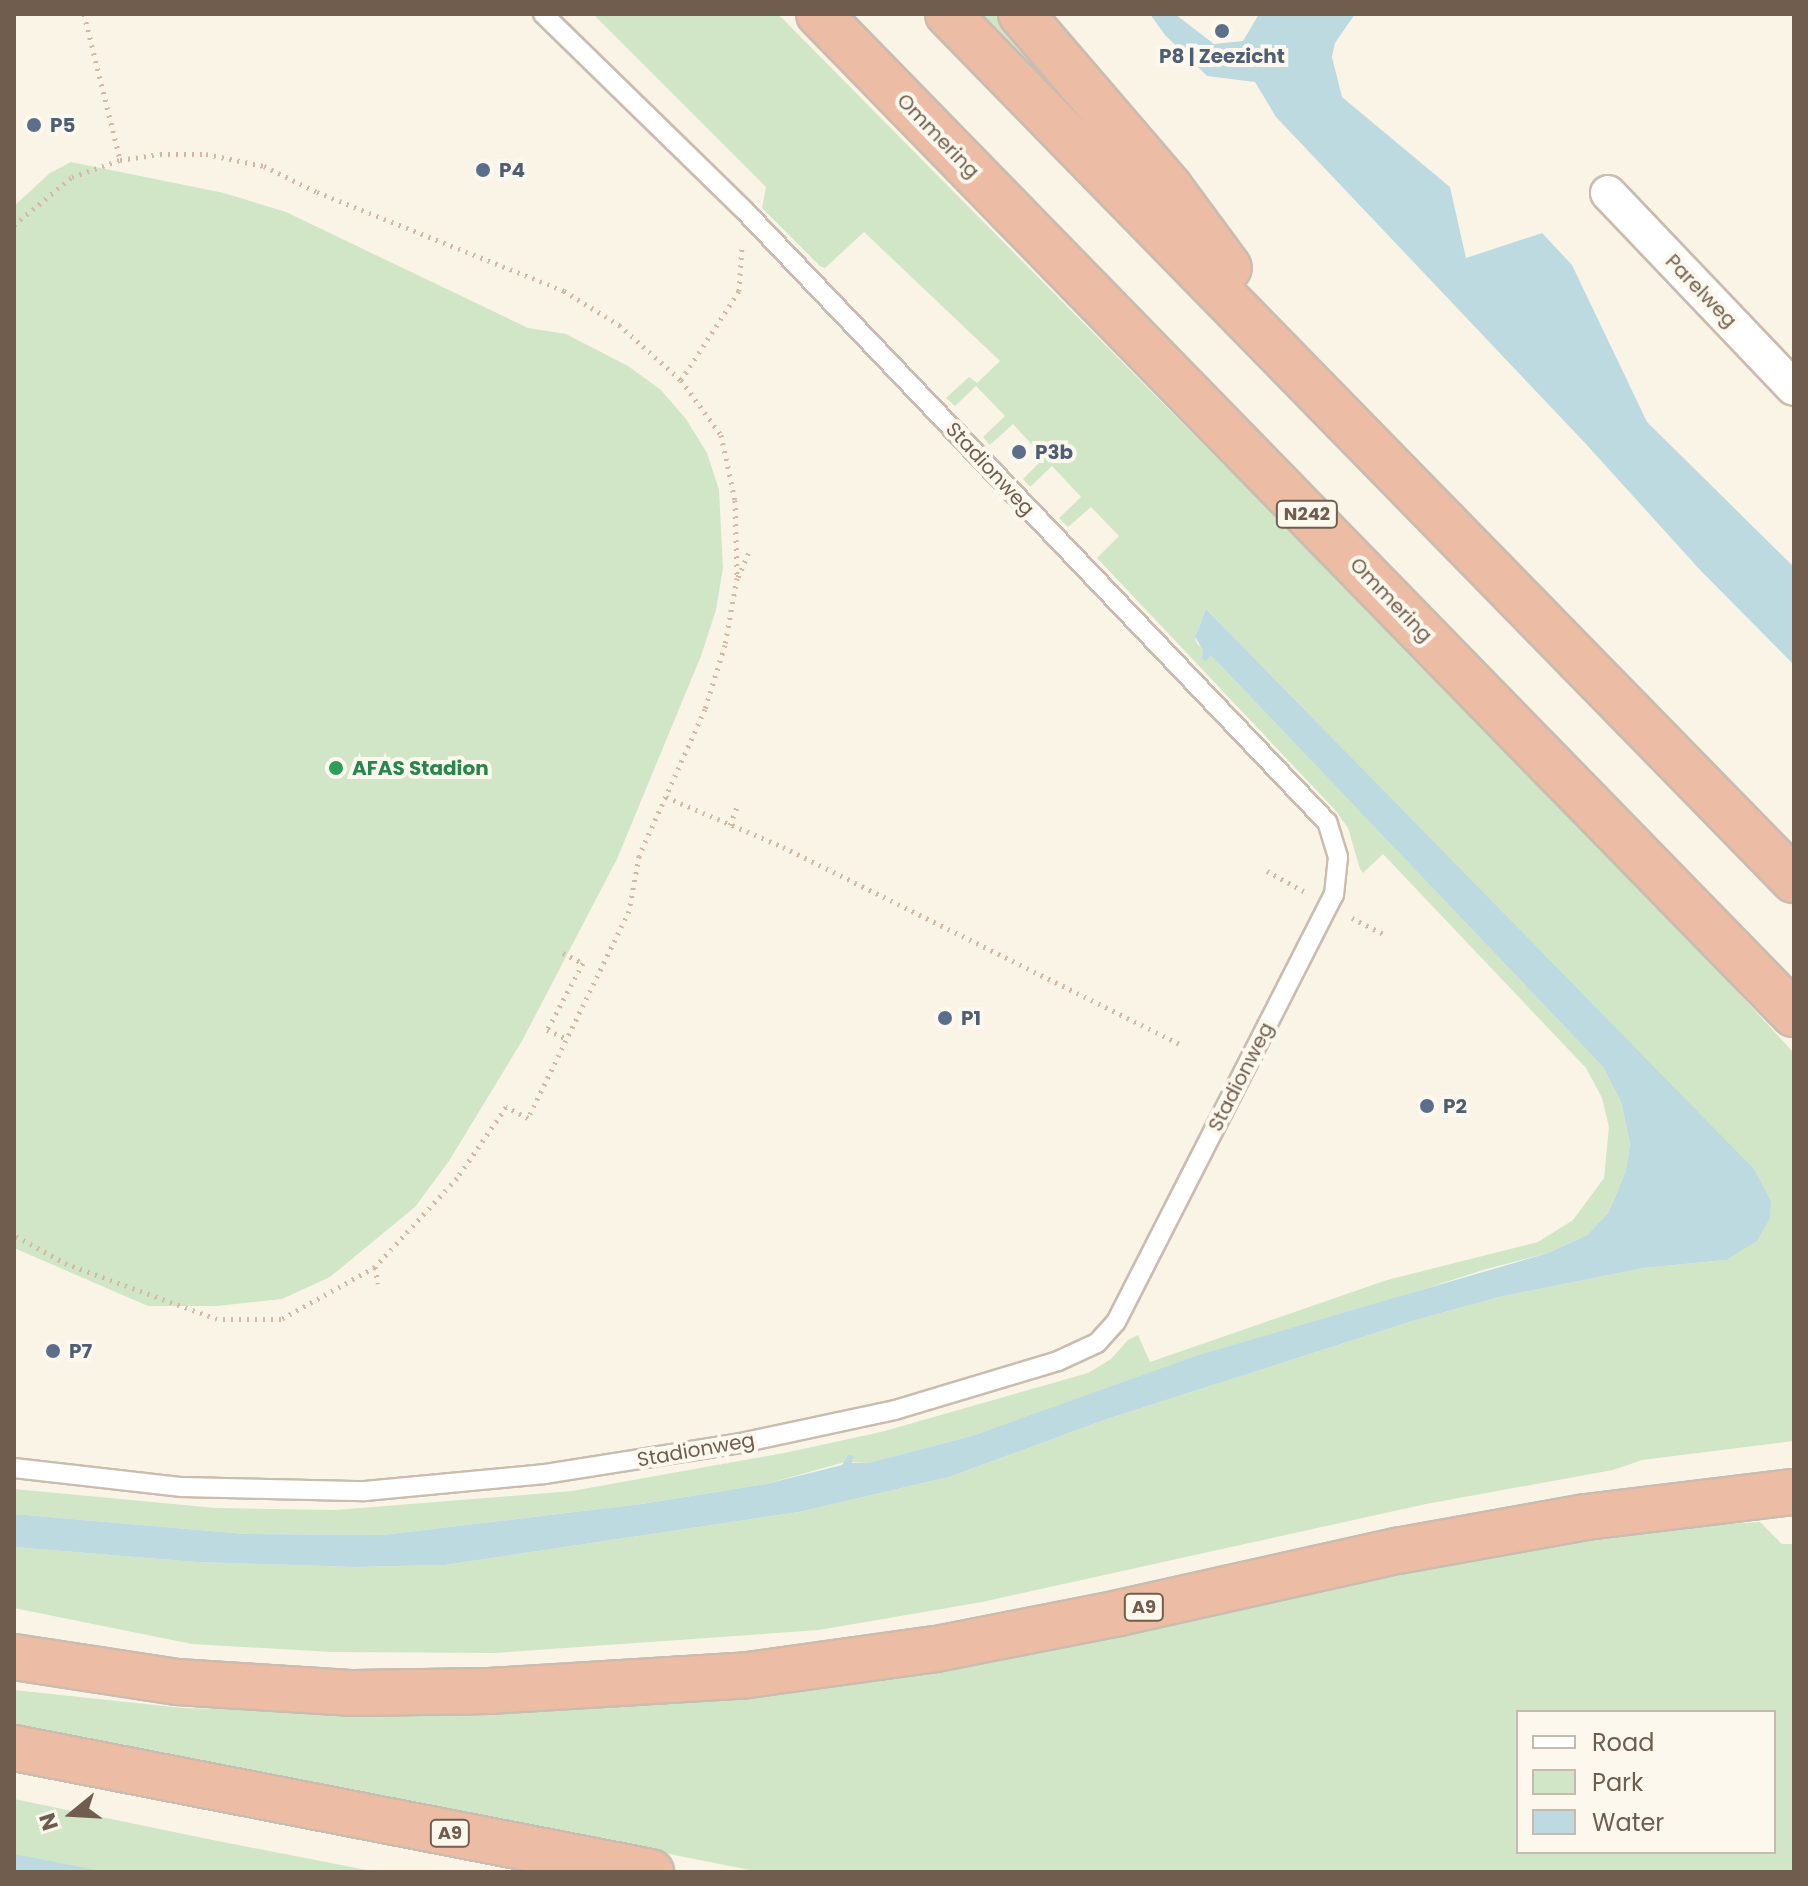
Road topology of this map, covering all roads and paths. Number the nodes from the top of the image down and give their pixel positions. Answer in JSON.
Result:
{"nodes":[{"id":1,"x":84,"y":14,"type":"edge"},
{"id":2,"x":543,"y":14,"type":"edge"},
{"id":3,"x":819,"y":14,"type":"edge"},
{"id":4,"x":948,"y":14,"type":"edge"},
{"id":5,"x":1021,"y":14,"type":"edge"},
{"id":6,"x":120,"y":160,"type":"junction"},
{"id":7,"x":1608,"y":193,"type":"dead end"},
{"id":8,"x":744,"y":210,"type":"junction"},
{"id":9,"x":14,"y":225,"type":"edge"},
{"id":10,"x":681,"y":380,"type":"junction"},
{"id":11,"x":1794,"y":388,"type":"edge"},
{"id":12,"x":1323,"y":396,"type":"junction"},
{"id":13,"x":750,"y":550,"type":"dead end"},
{"id":14,"x":737,"y":578,"type":"junction"},
{"id":15,"x":666,"y":797,"type":"junction"},
{"id":16,"x":738,"y":804,"type":"dead end"},
{"id":17,"x":730,"y":825,"type":"junction"},
{"id":18,"x":1794,"y":880,"type":"edge"},
{"id":19,"x":563,"y":953,"type":"dead end"},
{"id":20,"x":1794,"y":1014,"type":"edge"},
{"id":21,"x":567,"y":1039,"type":"junction"},
{"id":22,"x":1179,"y":1044,"type":"dead end"},
{"id":23,"x":14,"y":1235,"type":"edge"},
{"id":24,"x":375,"y":1267,"type":"junction"},
{"id":25,"x":378,"y":1284,"type":"dead end"},
{"id":26,"x":14,"y":1468,"type":"edge"},
{"id":27,"x":1794,"y":1492,"type":"edge"},
{"id":28,"x":14,"y":1657,"type":"edge"},
{"id":29,"x":14,"y":1748,"type":"edge"},
{"id":30,"x":651,"y":1872,"type":"edge"}],
"edges":[{"from":1,"to":6,"type":"path"},
{"from":2,"to":8,"type":"lane","name":"Stadionweg"},
{"from":3,"to":20,"type":"highway","name":"Ommering","number":"N242"},
{"from":4,"to":12,"type":"highway"},
{"from":5,"to":12,"type":"highway"},
{"from":6,"to":9,"type":"path"},
{"from":6,"to":10,"type":"path"},
{"from":7,"to":11,"type":"street","name":"Parelweg"},
{"from":8,"to":10,"type":"path"},
{"from":8,"to":26,"type":"lane","name":"Stadionweg"},
{"from":10,"to":14,"type":"path"},
{"from":12,"to":18,"type":"highway"},
{"from":13,"to":14,"type":"path"},
{"from":14,"to":15,"type":"path"},
{"from":15,"to":17,"type":"path"},
{"from":15,"to":21,"type":"path"},
{"from":16,"to":17,"type":"path"},
{"from":17,"to":22,"type":"path"},
{"from":19,"to":21,"type":"path"},
{"from":21,"to":24,"type":"path"},
{"from":23,"to":24,"type":"path"},
{"from":24,"to":25,"type":"path"},
{"from":27,"to":28,"type":"highway","number":"A9"},
{"from":29,"to":30,"type":"highway","number":"A9"}]}
